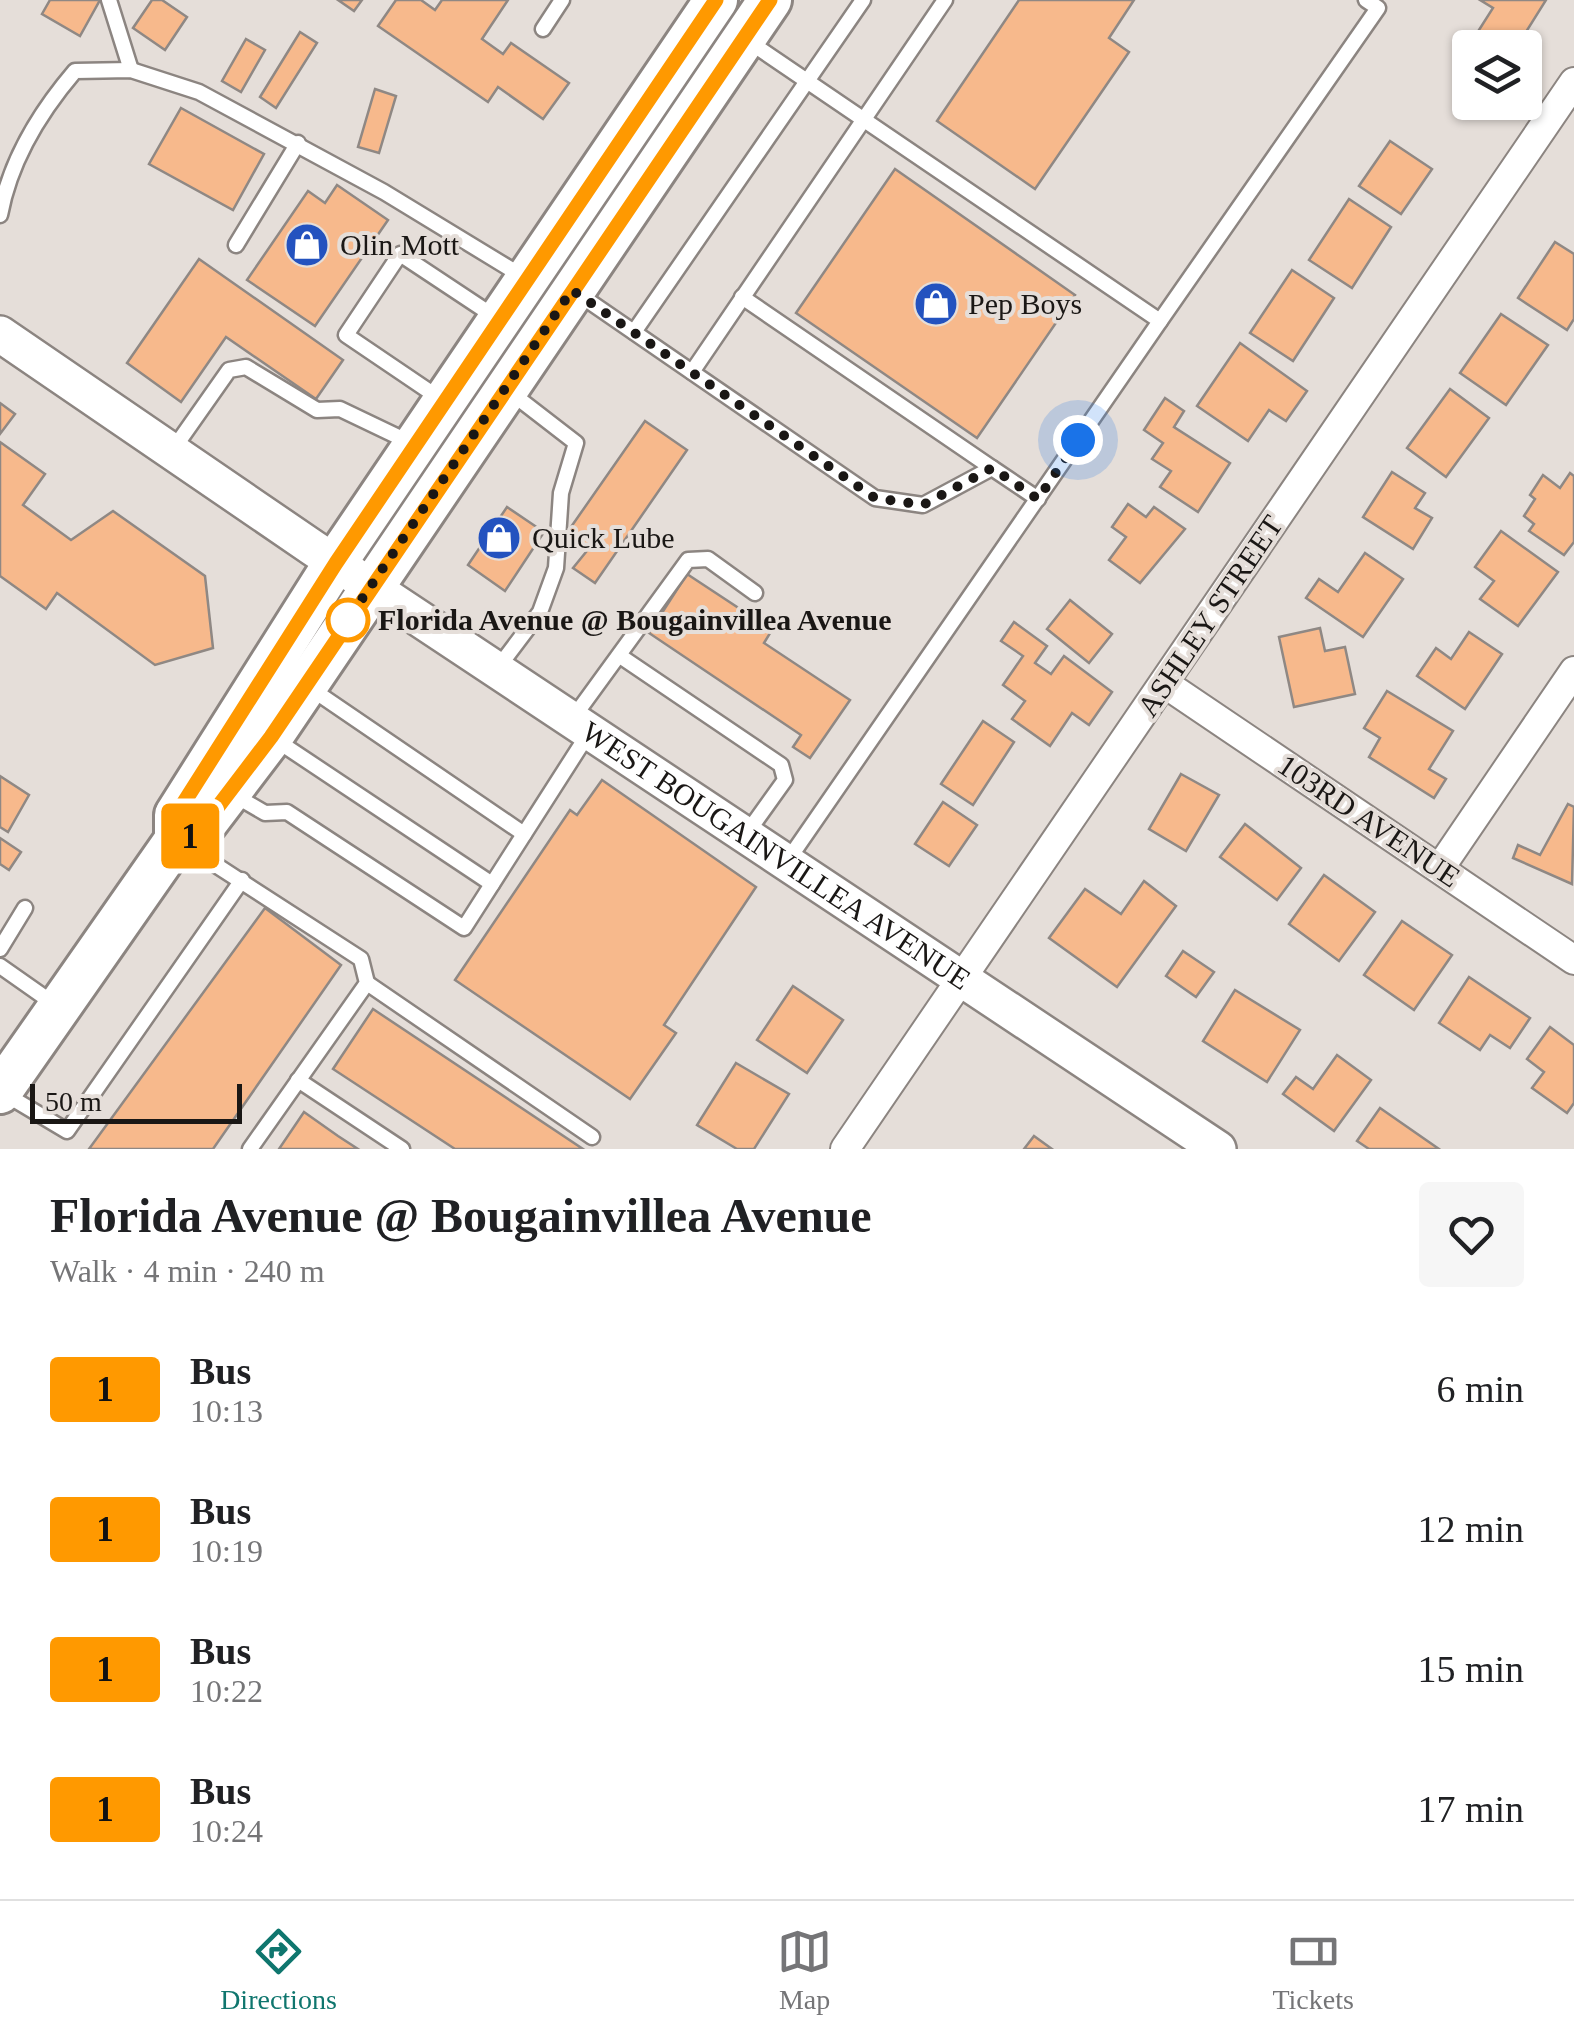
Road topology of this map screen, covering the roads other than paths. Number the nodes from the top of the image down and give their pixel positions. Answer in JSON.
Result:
{"nodes":[{"id":1,"x":109,"y":0,"type":"edge"},
{"id":2,"x":562,"y":0,"type":"edge"},
{"id":3,"x":770,"y":0,"type":"edge"},
{"id":4,"x":863,"y":0,"type":"edge"},
{"id":5,"x":945,"y":0,"type":"edge"},
{"id":6,"x":1376,"y":3,"type":"edge"},
{"id":7,"x":719,"y":18,"type":"edge"},
{"id":8,"x":543,"y":28,"type":"dead end"},
{"id":9,"x":132,"y":70,"type":"junction"},
{"id":10,"x":806,"y":81,"type":"junction"},
{"id":11,"x":1574,"y":82,"type":"edge"},
{"id":12,"x":862,"y":118,"type":"junction"},
{"id":13,"x":298,"y":143,"type":"junction"},
{"id":14,"x":2,"y":190,"type":"edge"},
{"id":15,"x":0,"y":215,"type":"edge"},
{"id":16,"x":236,"y":245,"type":"dead end"},
{"id":17,"x":527,"y":279,"type":"junction"},
{"id":18,"x":572,"y":290,"type":"junction"},
{"id":19,"x":742,"y":297,"type":"junction"},
{"id":20,"x":499,"y":320,"type":"junction"},
{"id":21,"x":1160,"y":321,"type":"junction"},
{"id":22,"x":634,"y":332,"type":"junction"},
{"id":23,"x":0,"y":334,"type":"edge"},
{"id":24,"x":692,"y":372,"type":"junction"},
{"id":25,"x":505,"y":388,"type":"junction"},
{"id":26,"x":444,"y":401,"type":"junction"},
{"id":27,"x":415,"y":445,"type":"junction"},
{"id":28,"x":172,"y":451,"type":"junction"},
{"id":29,"x":992,"y":468,"type":"junction"},
{"id":30,"x":1038,"y":499,"type":"junction"},
{"id":31,"x":353,"y":574,"type":"junction"},
{"id":32,"x":755,"y":593,"type":"dead end"},
{"id":33,"x":620,"y":656,"type":"junction"},
{"id":34,"x":497,"y":670,"type":"junction"},
{"id":35,"x":1574,"y":671,"type":"edge"},
{"id":36,"x":1164,"y":683,"type":"junction"},
{"id":37,"x":305,"y":685,"type":"junction"},
{"id":38,"x":581,"y":725,"type":"junction"},
{"id":39,"x":271,"y":737,"type":"junction"},
{"id":40,"x":230,"y":792,"type":"junction"},
{"id":41,"x":524,"y":834,"type":"junction"},
{"id":42,"x":747,"y":834,"type":"junction"},
{"id":43,"x":176,"y":840,"type":"junction"},
{"id":44,"x":788,"y":861,"type":"junction"},
{"id":45,"x":1440,"y":868,"type":"junction"},
{"id":46,"x":242,"y":880,"type":"junction"},
{"id":47,"x":492,"y":884,"type":"junction"},
{"id":48,"x":25,"y":908,"type":"dead end"},
{"id":49,"x":0,"y":949,"type":"edge"},
{"id":50,"x":1574,"y":960,"type":"edge"},
{"id":51,"x":0,"y":966,"type":"edge"},
{"id":52,"x":962,"y":976,"type":"junction"},
{"id":53,"x":367,"y":983,"type":"junction"},
{"id":54,"x":58,"y":1007,"type":"junction"},
{"id":55,"x":298,"y":1080,"type":"junction"},
{"id":56,"x":0,"y":1092,"type":"edge"},
{"id":57,"x":592,"y":1137,"type":"dead end"},
{"id":58,"x":250,"y":1149,"type":"edge"},
{"id":59,"x":402,"y":1149,"type":"edge"},
{"id":60,"x":845,"y":1149,"type":"edge"},
{"id":61,"x":1218,"y":1149,"type":"edge"}],
"edges":[{"from":1,"to":9,"type":"lane"},
{"from":2,"to":8,"type":"lane"},
{"from":3,"to":7,"type":"main road"},
{"from":4,"to":10,"type":"lane"},
{"from":5,"to":12,"type":"lane"},
{"from":6,"to":21,"type":"lane"},
{"from":7,"to":10,"type":"lane"},
{"from":7,"to":17,"type":"main road"},
{"from":7,"to":18,"type":"main road"},
{"from":9,"to":13,"type":"lane"},
{"from":9,"to":14,"type":"lane"},
{"from":10,"to":12,"type":"lane"},
{"from":10,"to":22,"type":"lane"},
{"from":11,"to":36,"type":"street","name":"ASHLEY STREET"},
{"from":12,"to":19,"type":"lane"},
{"from":12,"to":21,"type":"lane"},
{"from":13,"to":16,"type":"lane"},
{"from":13,"to":17,"type":"lane"},
{"from":14,"to":15,"type":"lane"},
{"from":17,"to":20,"type":"main road"},
{"from":18,"to":22,"type":"lane"},
{"from":18,"to":25,"type":"main road"},
{"from":19,"to":24,"type":"lane"},
{"from":19,"to":29,"type":"lane"},
{"from":20,"to":26,"type":"main road"},
{"from":20,"to":26,"type":"lane"},
{"from":21,"to":30,"type":"lane"},
{"from":22,"to":24,"type":"lane"},
{"from":23,"to":28,"type":"street","name":"WEST BOUGAINVILLEA AVENUE"},
{"from":24,"to":29,"type":"lane"},
{"from":25,"to":31,"type":"main road"},
{"from":25,"to":34,"type":"lane"},
{"from":26,"to":27,"type":"main road"},
{"from":27,"to":28,"type":"lane"},
{"from":27,"to":31,"type":"main road"},
{"from":28,"to":31,"type":"street","name":"WEST BOUGAINVILLEA AVENUE"},
{"from":29,"to":30,"type":"lane"},
{"from":30,"to":44,"type":"lane"},
{"from":31,"to":34,"type":"street","name":"WEST BOUGAINVILLEA AVENUE"},
{"from":31,"to":37,"type":"main road"},
{"from":31,"to":43,"type":"main road"},
{"from":32,"to":33,"type":"lane"},
{"from":33,"to":38,"type":"lane"},
{"from":33,"to":42,"type":"lane"},
{"from":34,"to":38,"type":"street","name":"WEST BOUGAINVILLEA AVENUE"},
{"from":35,"to":45,"type":"street"},
{"from":36,"to":45,"type":"street","name":"103RD AVENUE"},
{"from":36,"to":52,"type":"street","name":"ASHLEY STREET"},
{"from":37,"to":39,"type":"main road"},
{"from":37,"to":41,"type":"lane"},
{"from":38,"to":41,"type":"lane"},
{"from":38,"to":42,"type":"street","name":"WEST BOUGAINVILLEA AVENUE"},
{"from":39,"to":40,"type":"main road"},
{"from":39,"to":47,"type":"lane"},
{"from":40,"to":43,"type":"main road"},
{"from":40,"to":47,"type":"lane"},
{"from":41,"to":47,"type":"lane"},
{"from":42,"to":44,"type":"street","name":"WEST BOUGAINVILLEA AVENUE"},
{"from":43,"to":46,"type":"lane"},
{"from":43,"to":54,"type":"main road"},
{"from":44,"to":52,"type":"street","name":"WEST BOUGAINVILLEA AVENUE"},
{"from":45,"to":50,"type":"street","name":"103RD AVENUE"},
{"from":46,"to":53,"type":"lane"},
{"from":46,"to":56,"type":"lane"},
{"from":48,"to":49,"type":"lane"},
{"from":51,"to":54,"type":"lane"},
{"from":52,"to":60,"type":"street","name":"ASHLEY STREET"},
{"from":52,"to":61,"type":"street","name":"WEST BOUGAINVILLEA AVENUE"},
{"from":53,"to":55,"type":"lane"},
{"from":53,"to":57,"type":"lane"},
{"from":54,"to":56,"type":"main road"},
{"from":55,"to":58,"type":"lane"},
{"from":55,"to":59,"type":"lane"}]}
